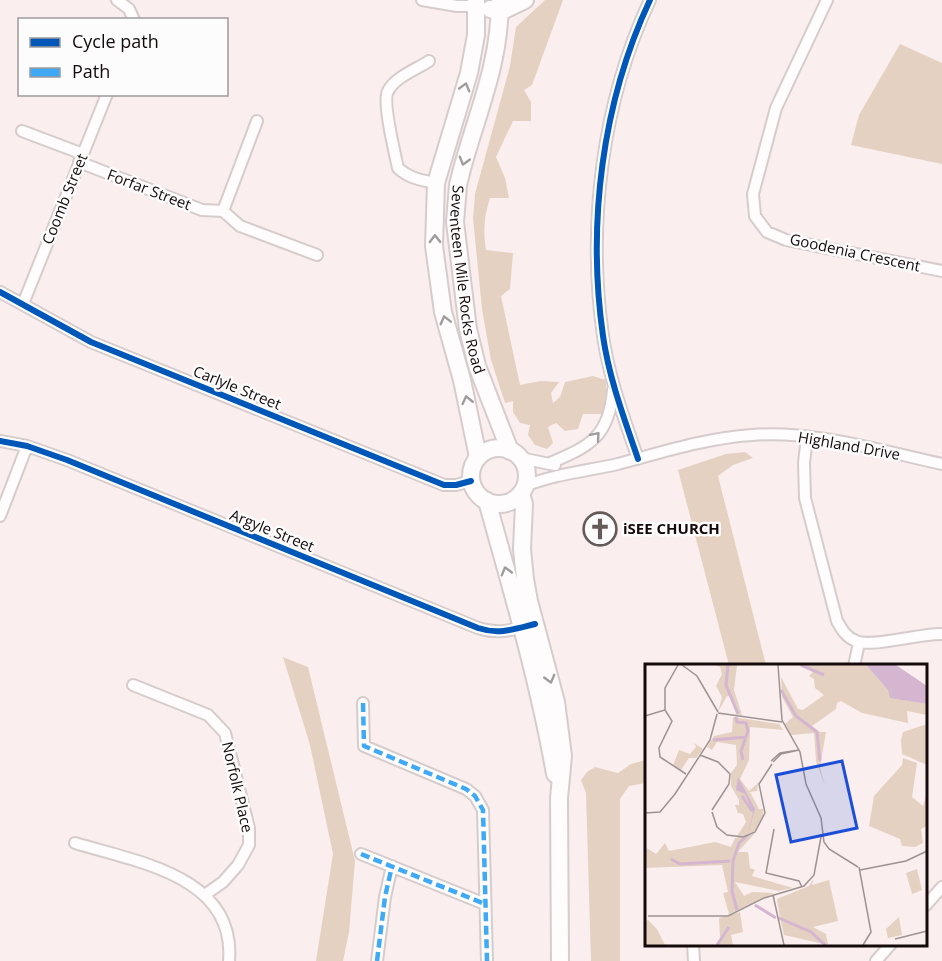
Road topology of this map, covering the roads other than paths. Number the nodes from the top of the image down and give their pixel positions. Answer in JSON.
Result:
{"nodes":[{"id":1,"x":117,"y":0,"type":"edge"},
{"id":2,"x":422,"y":0,"type":"edge"},
{"id":3,"x":525,"y":0,"type":"edge"},
{"id":4,"x":650,"y":0,"type":"edge"},
{"id":5,"x":827,"y":0,"type":"edge"},
{"id":6,"x":479,"y":2,"type":"edge"},
{"id":7,"x":500,"y":6,"type":"edge"},
{"id":8,"x":133,"y":18,"type":"edge"},
{"id":9,"x":429,"y":61,"type":"dead end"},
{"id":10,"x":106,"y":96,"type":"edge"},
{"id":11,"x":257,"y":121,"type":"dead end"},
{"id":12,"x":22,"y":131,"type":"dead end"},
{"id":13,"x":81,"y":158,"type":"junction"},
{"id":14,"x":436,"y":183,"type":"junction"},
{"id":15,"x":223,"y":211,"type":"junction"},
{"id":16,"x":317,"y":255,"type":"dead end"},
{"id":17,"x":942,"y":271,"type":"edge"},
{"id":18,"x":0,"y":292,"type":"edge"},
{"id":19,"x":22,"y":304,"type":"junction"},
{"id":20,"x":614,"y":386,"type":"junction"},
{"id":21,"x":807,"y":437,"type":"junction"},
{"id":22,"x":0,"y":441,"type":"edge"},
{"id":23,"x":27,"y":446,"type":"junction"},
{"id":24,"x":515,"y":454,"type":"junction"},
{"id":25,"x":478,"y":457,"type":"junction"},
{"id":26,"x":638,"y":459,"type":"junction"},
{"id":27,"x":550,"y":463,"type":"junction"},
{"id":28,"x":942,"y":464,"type":"edge"},
{"id":29,"x":578,"y":471,"type":"junction"},
{"id":30,"x":471,"y":481,"type":"junction"},
{"id":31,"x":523,"y":490,"type":"junction"},
{"id":32,"x":487,"y":501,"type":"junction"},
{"id":33,"x":0,"y":516,"type":"edge"},
{"id":34,"x":528,"y":625,"type":"junction"},
{"id":35,"x":942,"y":634,"type":"edge"},
{"id":36,"x":858,"y":643,"type":"junction"},
{"id":37,"x":854,"y":664,"type":"edge"},
{"id":38,"x":133,"y":685,"type":"dead end"},
{"id":39,"x":363,"y":703,"type":"dead end"},
{"id":40,"x":75,"y":843,"type":"dead end"},
{"id":41,"x":361,"y":854,"type":"dead end"},
{"id":42,"x":392,"y":866,"type":"junction"},
{"id":43,"x":942,"y":887,"type":"edge"},
{"id":44,"x":206,"y":894,"type":"junction"},
{"id":45,"x":485,"y":904,"type":"junction"},
{"id":46,"x":927,"y":904,"type":"edge"},
{"id":47,"x":693,"y":946,"type":"edge"},
{"id":48,"x":890,"y":946,"type":"edge"},
{"id":49,"x":229,"y":961,"type":"edge"},
{"id":50,"x":377,"y":961,"type":"edge"},
{"id":51,"x":487,"y":961,"type":"edge"},
{"id":52,"x":560,"y":961,"type":"edge"},
{"id":53,"x":694,"y":961,"type":"edge"},
{"id":54,"x":876,"y":961,"type":"edge"}],
"edges":[{"from":1,"to":8,"type":"street"},
{"from":2,"to":6,"type":"street"},
{"from":3,"to":7,"type":"main road"},
{"from":4,"to":20,"type":"street"},
{"from":5,"to":17,"type":"street","name":"Goodenia Crescent"},
{"from":6,"to":7,"type":"main road"},
{"from":14,"to":6,"type":"main road","name":"Seventeen Mile Rocks Road","one_way":true},
{"from":7,"to":24,"type":"main road","name":"Seventeen Mile Rocks Road","one_way":true},
{"from":9,"to":14,"type":"street","name":"Seventeen Mile Rocks Road"},
{"from":10,"to":13,"type":"street","name":"Coomb Street"},
{"from":11,"to":15,"type":"street"},
{"from":12,"to":13,"type":"street","name":"Forfar Street"},
{"from":13,"to":15,"type":"street","name":"Forfar Street"},
{"from":13,"to":19,"type":"street","name":"Coomb Street"},
{"from":25,"to":14,"type":"main road","name":"Seventeen Mile Rocks Road","one_way":true},
{"from":15,"to":16,"type":"street","name":"Forfar Street"},
{"from":18,"to":19,"type":"street","name":"Carlyle Street"},
{"from":19,"to":30,"type":"street","name":"Carlyle Street"},
{"from":20,"to":26,"type":"street"},
{"from":27,"to":20,"type":"street","one_way":true},
{"from":21,"to":26,"type":"street","name":"Highland Drive"},
{"from":21,"to":28,"type":"street","name":"Highland Drive"},
{"from":21,"to":36,"type":"street"},
{"from":22,"to":23,"type":"street","name":"Argyle Street"},
{"from":23,"to":33,"type":"street"},
{"from":23,"to":34,"type":"street","name":"Argyle Street"},
{"from":24,"to":25,"type":"main road"},
{"from":24,"to":27,"type":"street","name":"Highland Drive"},
{"from":24,"to":31,"type":"main road"},
{"from":25,"to":30,"type":"main road"},
{"from":26,"to":29,"type":"street","name":"Highland Drive"},
{"from":27,"to":29,"type":"street","name":"Highland Drive"},
{"from":29,"to":31,"type":"street","name":"Highland Drive"},
{"from":30,"to":32,"type":"main road"},
{"from":31,"to":32,"type":"main road"},
{"from":31,"to":34,"type":"main road"},
{"from":34,"to":32,"type":"main road","one_way":true},
{"from":34,"to":52,"type":"main road"},
{"from":35,"to":36,"type":"street"},
{"from":36,"to":37,"type":"street"},
{"from":38,"to":44,"type":"street","name":"Norfolk Place"},
{"from":39,"to":45,"type":"street"},
{"from":40,"to":44,"type":"street"},
{"from":41,"to":42,"type":"street"},
{"from":42,"to":45,"type":"street"},
{"from":42,"to":50,"type":"street"},
{"from":43,"to":46,"type":"street"},
{"from":44,"to":49,"type":"street"},
{"from":45,"to":51,"type":"street"},
{"from":47,"to":53,"type":"street"},
{"from":48,"to":54,"type":"street"}]}
